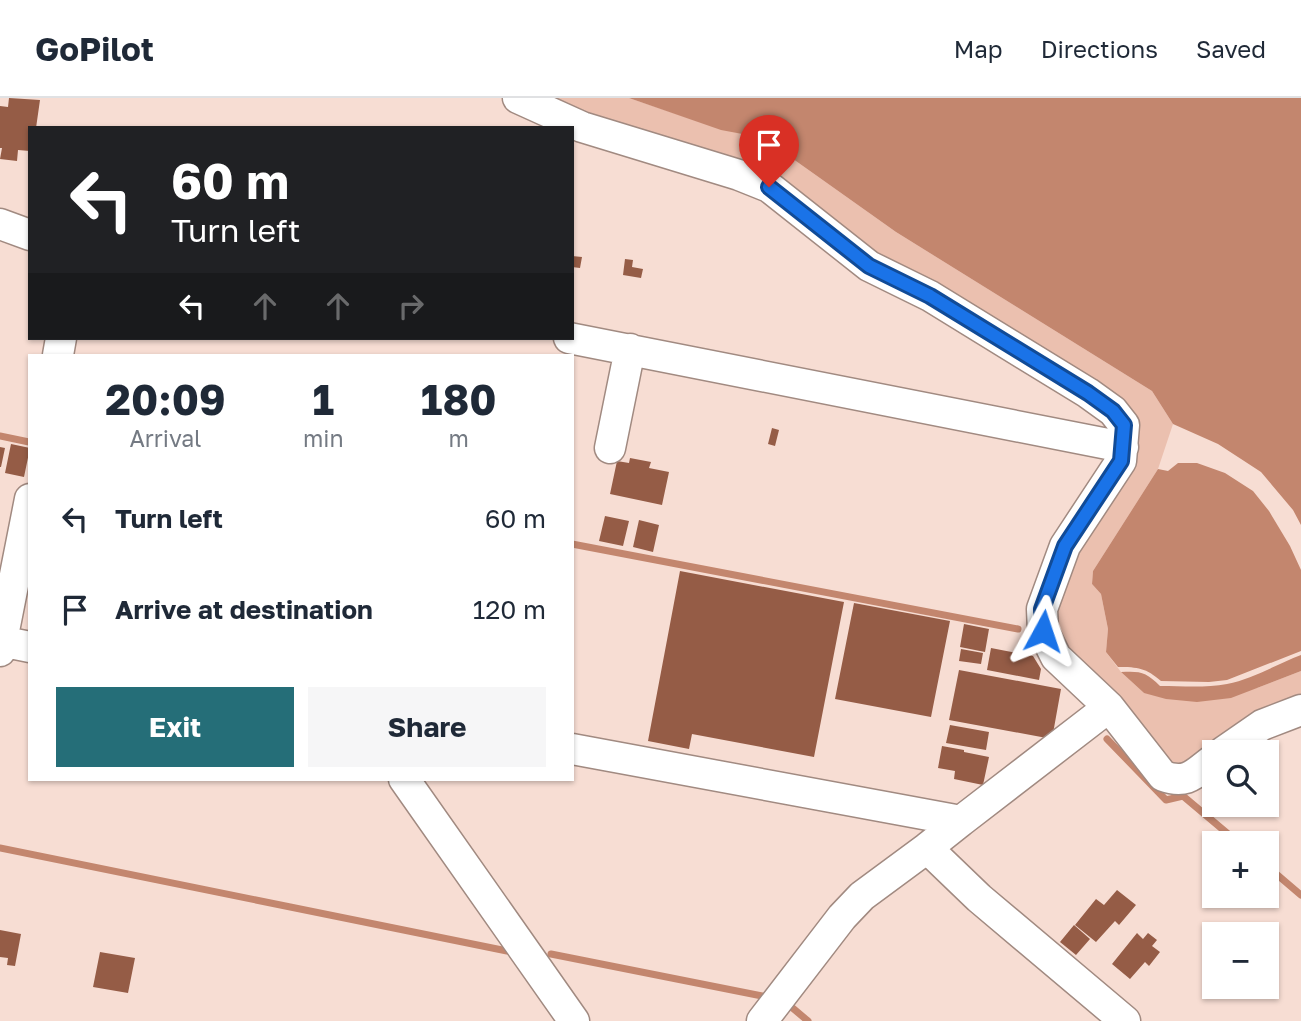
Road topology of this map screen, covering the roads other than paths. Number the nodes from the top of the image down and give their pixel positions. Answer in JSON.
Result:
{"nodes":[{"id":1,"x":518,"y":98,"type":"edge"},
{"id":2,"x":0,"y":223,"type":"edge"},
{"id":3,"x":28,"y":234,"type":"edge"},
{"id":4,"x":574,"y":339,"type":"edge"},
{"id":5,"x":630,"y":349,"type":"junction"},
{"id":6,"x":1123,"y":447,"type":"junction"},
{"id":7,"x":610,"y":448,"type":"dead end"},
{"id":8,"x":28,"y":512,"type":"edge"},
{"id":9,"x":8,"y":645,"type":"edge"},
{"id":10,"x":1109,"y":707,"type":"junction"},
{"id":11,"x":1301,"y":710,"type":"edge"},
{"id":12,"x":1240,"y":740,"type":"edge"},
{"id":13,"x":574,"y":750,"type":"edge"},
{"id":14,"x":1202,"y":767,"type":"edge"},
{"id":15,"x":405,"y":781,"type":"edge"},
{"id":16,"x":961,"y":821,"type":"junction"},
{"id":17,"x":928,"y":848,"type":"junction"},
{"id":18,"x":574,"y":1021,"type":"edge"},
{"id":19,"x":762,"y":1021,"type":"edge"},
{"id":20,"x":1125,"y":1021,"type":"edge"}],
"edges":[{"from":1,"to":6,"type":"street"},
{"from":2,"to":3,"type":"street"},
{"from":4,"to":5,"type":"street"},
{"from":5,"to":6,"type":"street"},
{"from":5,"to":7,"type":"street"},
{"from":6,"to":10,"type":"street"},
{"from":8,"to":9,"type":"street"},
{"from":10,"to":14,"type":"street"},
{"from":10,"to":16,"type":"street"},
{"from":11,"to":12,"type":"street"},
{"from":13,"to":16,"type":"street"},
{"from":15,"to":18,"type":"street"},
{"from":16,"to":17,"type":"street"},
{"from":17,"to":19,"type":"street"},
{"from":17,"to":20,"type":"street"}]}
